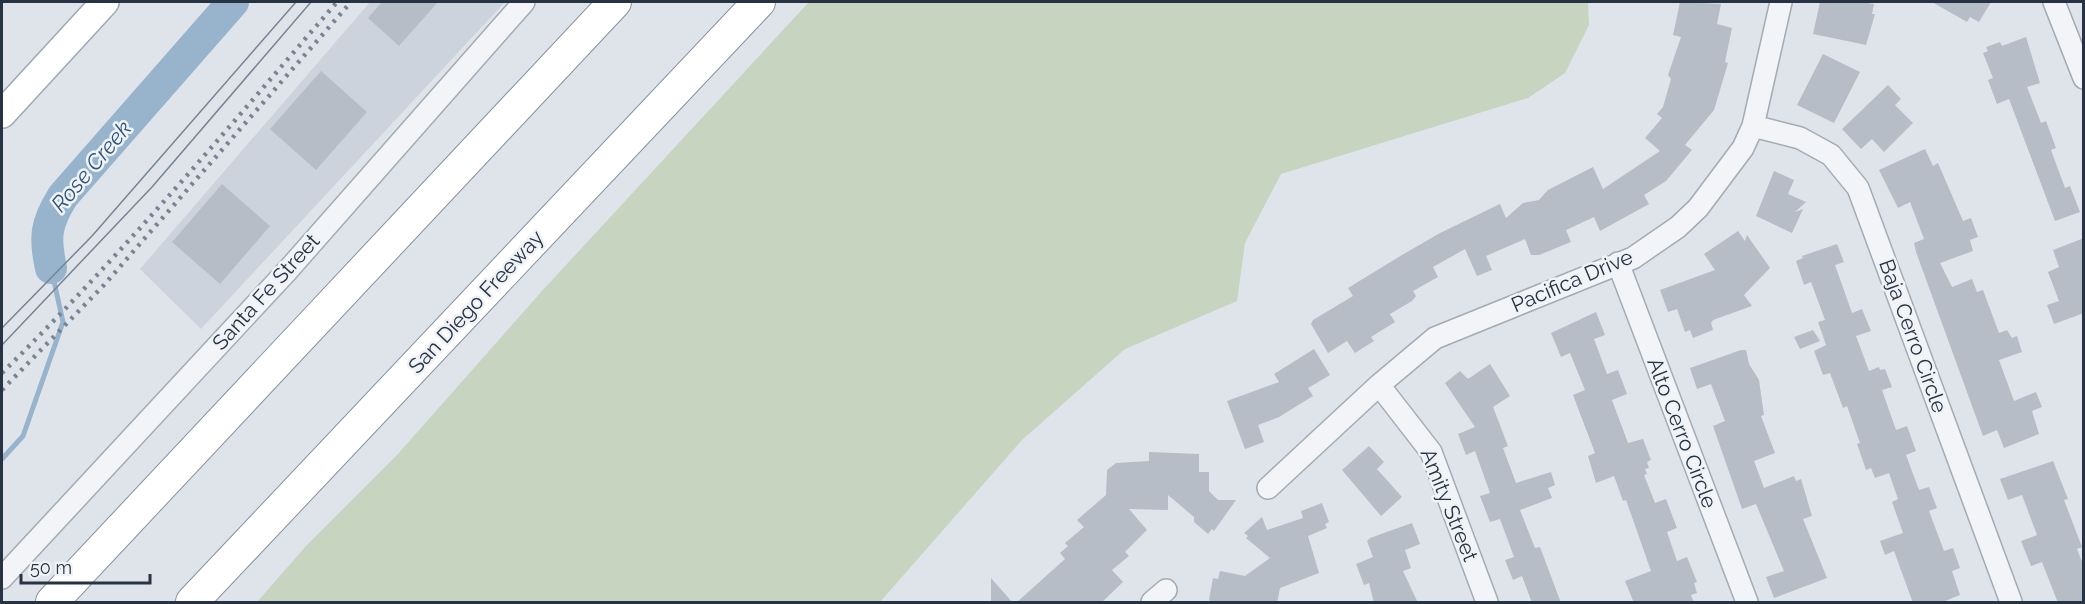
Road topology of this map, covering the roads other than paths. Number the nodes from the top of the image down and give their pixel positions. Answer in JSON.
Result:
{"nodes":[{"id":1,"x":105,"y":2,"type":"edge"},
{"id":2,"x":524,"y":2,"type":"edge"},
{"id":3,"x":615,"y":2,"type":"edge"},
{"id":4,"x":759,"y":2,"type":"edge"},
{"id":5,"x":1781,"y":2,"type":"edge"},
{"id":6,"x":2054,"y":2,"type":"edge"},
{"id":7,"x":2084,"y":78,"type":"edge"},
{"id":8,"x":2,"y":114,"type":"edge"},
{"id":9,"x":1753,"y":126,"type":"junction"},
{"id":10,"x":1618,"y":263,"type":"junction"},
{"id":11,"x":1379,"y":385,"type":"junction"},
{"id":12,"x":1268,"y":488,"type":"dead end"},
{"id":13,"x":2,"y":578,"type":"edge"},
{"id":14,"x":52,"y":603,"type":"edge"},
{"id":15,"x":192,"y":603,"type":"edge"},
{"id":16,"x":1487,"y":603,"type":"edge"},
{"id":17,"x":1747,"y":603,"type":"edge"},
{"id":18,"x":2011,"y":603,"type":"edge"}],
"edges":[{"from":1,"to":8,"type":"main road"},
{"from":2,"to":13,"type":"street","name":"Santa Fe Street"},
{"from":3,"to":14,"type":"highway"},
{"from":4,"to":15,"type":"highway","name":"San Diego Freeway"},
{"from":5,"to":9,"type":"street","name":"Pacifica Drive"},
{"from":6,"to":7,"type":"street"},
{"from":9,"to":10,"type":"street","name":"Pacifica Drive"},
{"from":9,"to":18,"type":"street","name":"Baja Cerro Circle"},
{"from":10,"to":11,"type":"street","name":"Pacifica Drive"},
{"from":10,"to":17,"type":"street","name":"Alto Cerro Circle"},
{"from":11,"to":12,"type":"street","name":"Pacifica Drive"},
{"from":11,"to":16,"type":"street","name":"Amity Street"}]}
